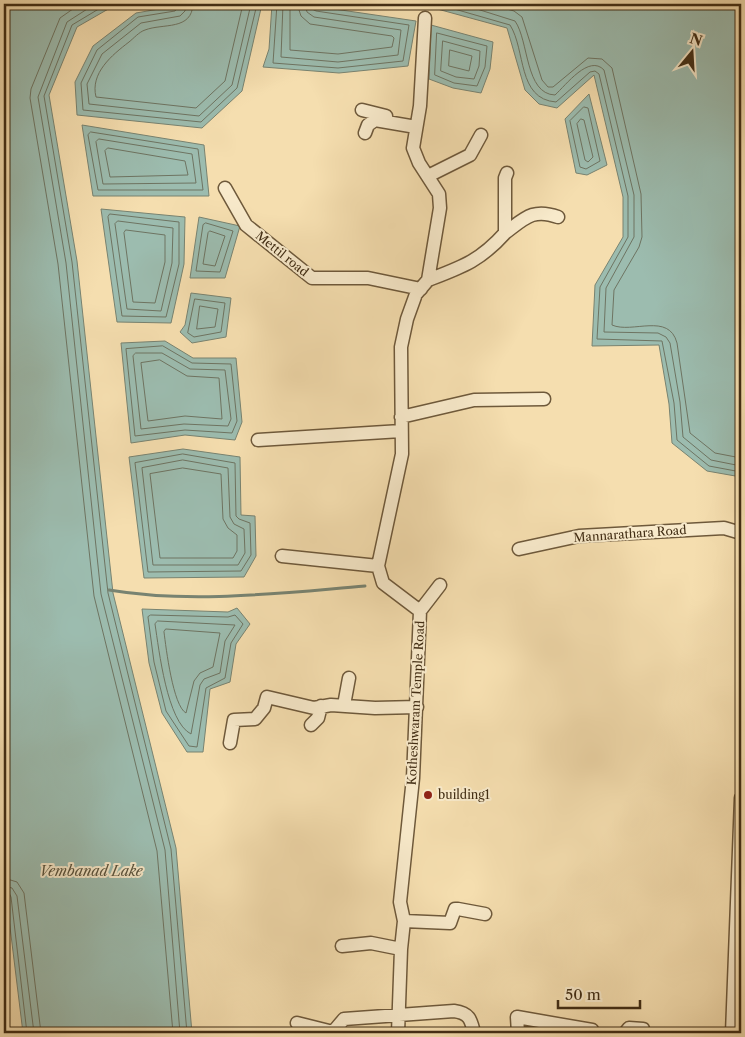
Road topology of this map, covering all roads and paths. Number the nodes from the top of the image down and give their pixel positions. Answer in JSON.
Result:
{"nodes":[{"id":1,"x":424,"y":18,"type":"dead end"},
{"id":2,"x":362,"y":110,"type":"dead end"},
{"id":3,"x":416,"y":125,"type":"junction"},
{"id":4,"x":365,"y":133,"type":"dead end"},
{"id":5,"x":481,"y":135,"type":"dead end"},
{"id":6,"x":507,"y":173,"type":"dead end"},
{"id":7,"x":428,"y":176,"type":"junction"},
{"id":8,"x":225,"y":188,"type":"dead end"},
{"id":9,"x":558,"y":217,"type":"dead end"},
{"id":10,"x":505,"y":233,"type":"junction"},
{"id":11,"x":425,"y":285,"type":"junction"},
{"id":12,"x":544,"y":399,"type":"dead end"},
{"id":13,"x":401,"y":418,"type":"junction"},
{"id":14,"x":401,"y":431,"type":"junction"},
{"id":15,"x":258,"y":440,"type":"dead end"},
{"id":16,"x":741,"y":533,"type":"edge"},
{"id":17,"x":519,"y":549,"type":"dead end"},
{"id":18,"x":282,"y":556,"type":"dead end"},
{"id":19,"x":378,"y":566,"type":"junction"},
{"id":20,"x":440,"y":585,"type":"dead end"},
{"id":21,"x":420,"y":611,"type":"junction"},
{"id":22,"x":349,"y":678,"type":"dead end"},
{"id":23,"x":344,"y":705,"type":"junction"},
{"id":24,"x":321,"y":706,"type":"junction"},
{"id":25,"x":417,"y":707,"type":"junction"},
{"id":26,"x":311,"y":725,"type":"dead end"},
{"id":27,"x":230,"y":743,"type":"dead end"},
{"id":28,"x":741,"y":798,"type":"edge"},
{"id":29,"x":485,"y":914,"type":"dead end"},
{"id":30,"x":404,"y":921,"type":"junction"},
{"id":31,"x":342,"y":946,"type":"dead end"},
{"id":32,"x":401,"y":949,"type":"junction"},
{"id":33,"x":399,"y":1014,"type":"junction"},
{"id":34,"x":297,"y":1023,"type":"dead end"},
{"id":35,"x":398,"y":1033,"type":"edge"},
{"id":36,"x":474,"y":1033,"type":"edge"},
{"id":37,"x":518,"y":1033,"type":"edge"},
{"id":38,"x":593,"y":1033,"type":"edge"},
{"id":39,"x":625,"y":1033,"type":"edge"},
{"id":40,"x":644,"y":1033,"type":"edge"},
{"id":41,"x":732,"y":1033,"type":"edge"}],
"edges":[{"from":1,"to":3,"type":"street"},
{"from":2,"to":3,"type":"street"},
{"from":3,"to":4,"type":"street"},
{"from":3,"to":7,"type":"street"},
{"from":5,"to":7,"type":"street"},
{"from":6,"to":10,"type":"street"},
{"from":7,"to":11,"type":"street"},
{"from":8,"to":11,"type":"street","name":"Mettil road"},
{"from":9,"to":10,"type":"street"},
{"from":10,"to":11,"type":"street"},
{"from":11,"to":13,"type":"street"},
{"from":12,"to":13,"type":"street"},
{"from":13,"to":14,"type":"street"},
{"from":14,"to":15,"type":"street"},
{"from":14,"to":19,"type":"street"},
{"from":16,"to":17,"type":"street","name":"Mannarathara Road"},
{"from":18,"to":19,"type":"street"},
{"from":19,"to":21,"type":"street","name":"Kotheshwaram Temple Road"},
{"from":20,"to":21,"type":"street"},
{"from":21,"to":25,"type":"street","name":"Kotheshwaram Temple Road"},
{"from":22,"to":23,"type":"street"},
{"from":23,"to":24,"type":"street"},
{"from":23,"to":25,"type":"street"},
{"from":24,"to":26,"type":"street"},
{"from":24,"to":27,"type":"street"},
{"from":25,"to":30,"type":"street","name":"Kotheshwaram Temple Road"},
{"from":28,"to":41,"type":"street"},
{"from":29,"to":30,"type":"street"},
{"from":30,"to":32,"type":"street","name":"Kotheshwaram Temple Road"},
{"from":31,"to":32,"type":"street"},
{"from":32,"to":33,"type":"street","name":"Kotheshwaram Temple Road"},
{"from":33,"to":34,"type":"street"},
{"from":33,"to":35,"type":"street","name":"Kotheshwaram Temple Road"},
{"from":33,"to":36,"type":"street"},
{"from":37,"to":38,"type":"street"},
{"from":39,"to":40,"type":"street"}]}
